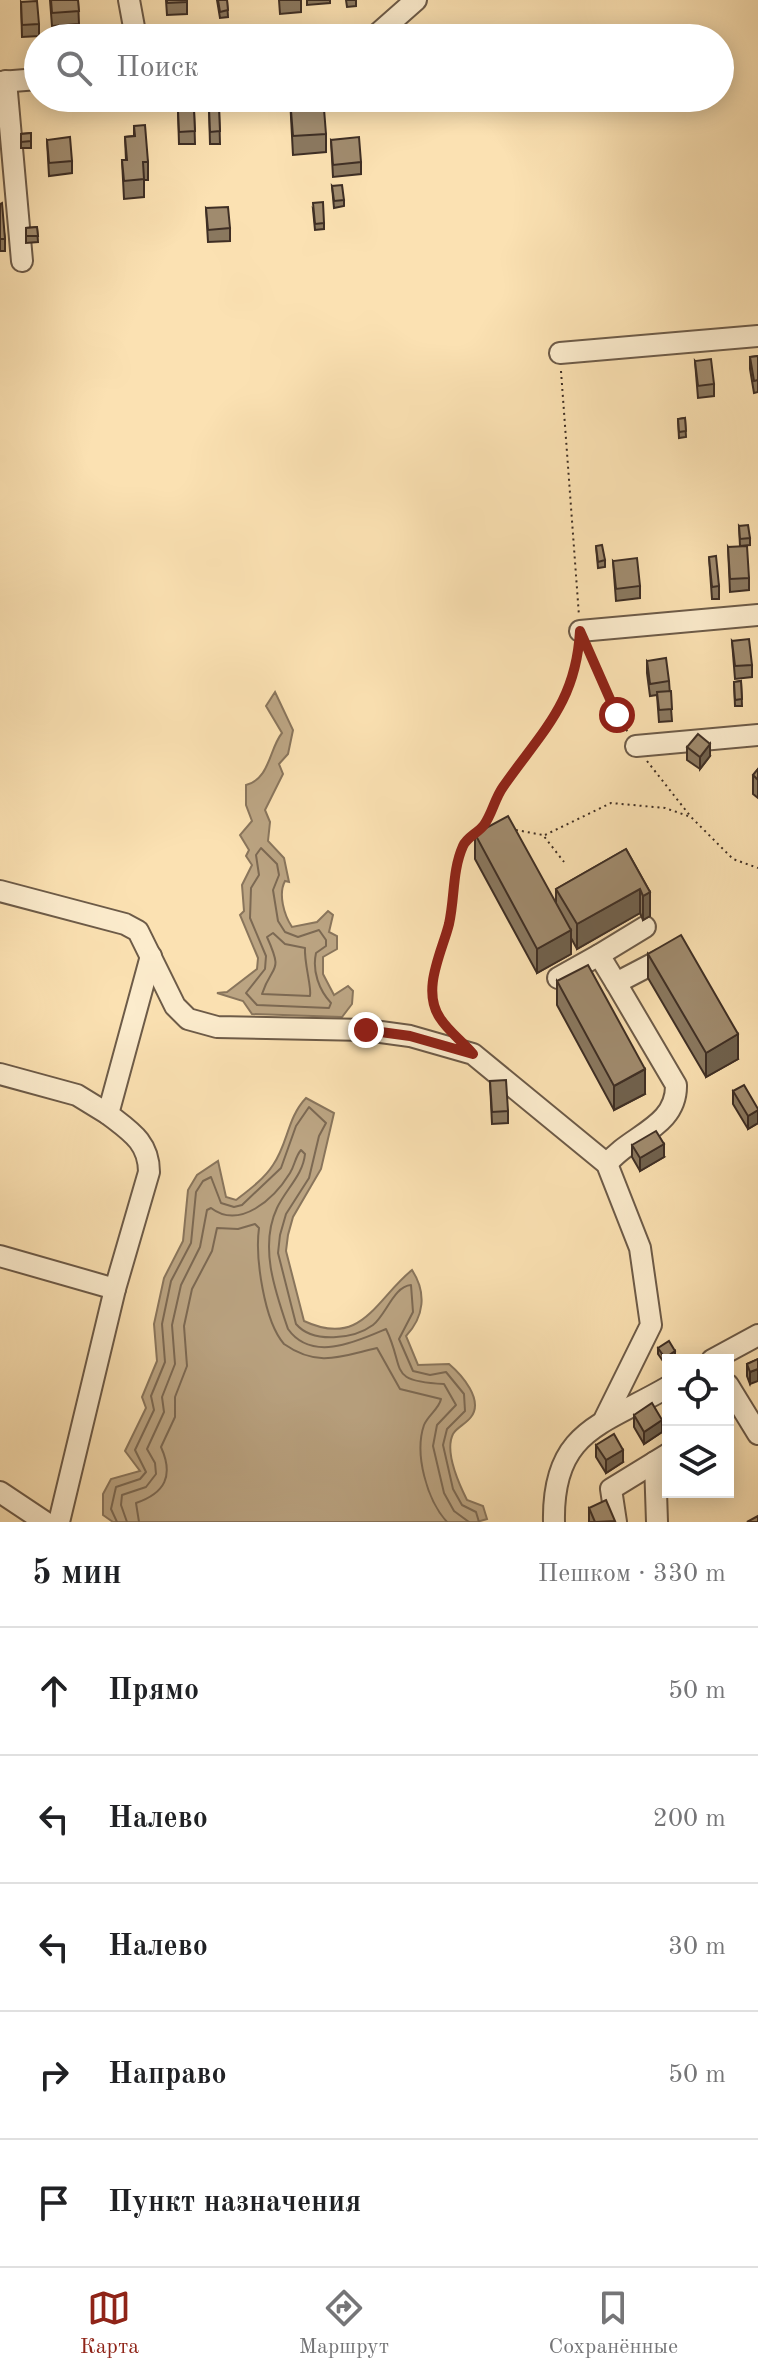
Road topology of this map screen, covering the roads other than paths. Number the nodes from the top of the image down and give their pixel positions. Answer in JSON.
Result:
{"nodes":[{"id":1,"x":129,"y":0,"type":"edge"},
{"id":2,"x":416,"y":0,"type":"edge"},
{"id":3,"x":133,"y":24,"type":"edge"},
{"id":4,"x":389,"y":24,"type":"edge"},
{"id":5,"x":24,"y":80,"type":"edge"},
{"id":6,"x":3,"y":82,"type":"edge"},
{"id":7,"x":22,"y":261,"type":"dead end"},
{"id":8,"x":758,"y":336,"type":"edge"},
{"id":9,"x":560,"y":353,"type":"road end"},
{"id":10,"x":758,"y":615,"type":"edge"},
{"id":11,"x":580,"y":631,"type":"road end"},
{"id":12,"x":758,"y":735,"type":"edge"},
{"id":13,"x":636,"y":746,"type":"road end"},
{"id":14,"x":0,"y":891,"type":"edge"},
{"id":15,"x":645,"y":927,"type":"dead end"},
{"id":16,"x":599,"y":955,"type":"junction"},
{"id":17,"x":151,"y":956,"type":"junction"},
{"id":18,"x":662,"y":959,"type":"edge"},
{"id":19,"x":558,"y":978,"type":"edge"},
{"id":20,"x":616,"y":983,"type":"junction"},
{"id":21,"x":0,"y":1074,"type":"edge"},
{"id":22,"x":108,"y":1114,"type":"junction"},
{"id":23,"x":607,"y":1164,"type":"junction"},
{"id":24,"x":0,"y":1256,"type":"edge"},
{"id":25,"x":115,"y":1289,"type":"junction"},
{"id":26,"x":757,"y":1334,"type":"edge"},
{"id":27,"x":722,"y":1354,"type":"edge"},
{"id":28,"x":662,"y":1390,"type":"edge"},
{"id":29,"x":734,"y":1395,"type":"edge"},
{"id":30,"x":605,"y":1418,"type":"junction"},
{"id":31,"x":758,"y":1434,"type":"edge"},
{"id":32,"x":662,"y":1458,"type":"edge"},
{"id":33,"x":0,"y":1492,"type":"edge"},
{"id":34,"x":45,"y":1522,"type":"edge"},
{"id":35,"x":59,"y":1522,"type":"edge"},
{"id":36,"x":554,"y":1522,"type":"edge"},
{"id":37,"x":616,"y":1522,"type":"edge"},
{"id":38,"x":657,"y":1522,"type":"edge"}],
"edges":[{"from":1,"to":3,"type":"street"},
{"from":2,"to":4,"type":"street"},
{"from":5,"to":6,"type":"street"},
{"from":6,"to":7,"type":"street"},
{"from":8,"to":9,"type":"street"},
{"from":10,"to":11,"type":"street"},
{"from":12,"to":13,"type":"street"},
{"from":14,"to":17,"type":"street"},
{"from":15,"to":16,"type":"street"},
{"from":16,"to":19,"type":"street"},
{"from":16,"to":20,"type":"street"},
{"from":17,"to":22,"type":"street"},
{"from":17,"to":23,"type":"street"},
{"from":18,"to":20,"type":"street"},
{"from":20,"to":23,"type":"street"},
{"from":21,"to":22,"type":"street"},
{"from":22,"to":25,"type":"street"},
{"from":23,"to":30,"type":"street"},
{"from":24,"to":25,"type":"street"},
{"from":25,"to":35,"type":"street"},
{"from":26,"to":27,"type":"street"},
{"from":28,"to":30,"type":"street"},
{"from":29,"to":31,"type":"street"},
{"from":30,"to":36,"type":"street"},
{"from":32,"to":37,"type":"street"},
{"from":32,"to":38,"type":"street"},
{"from":33,"to":34,"type":"street"}]}
